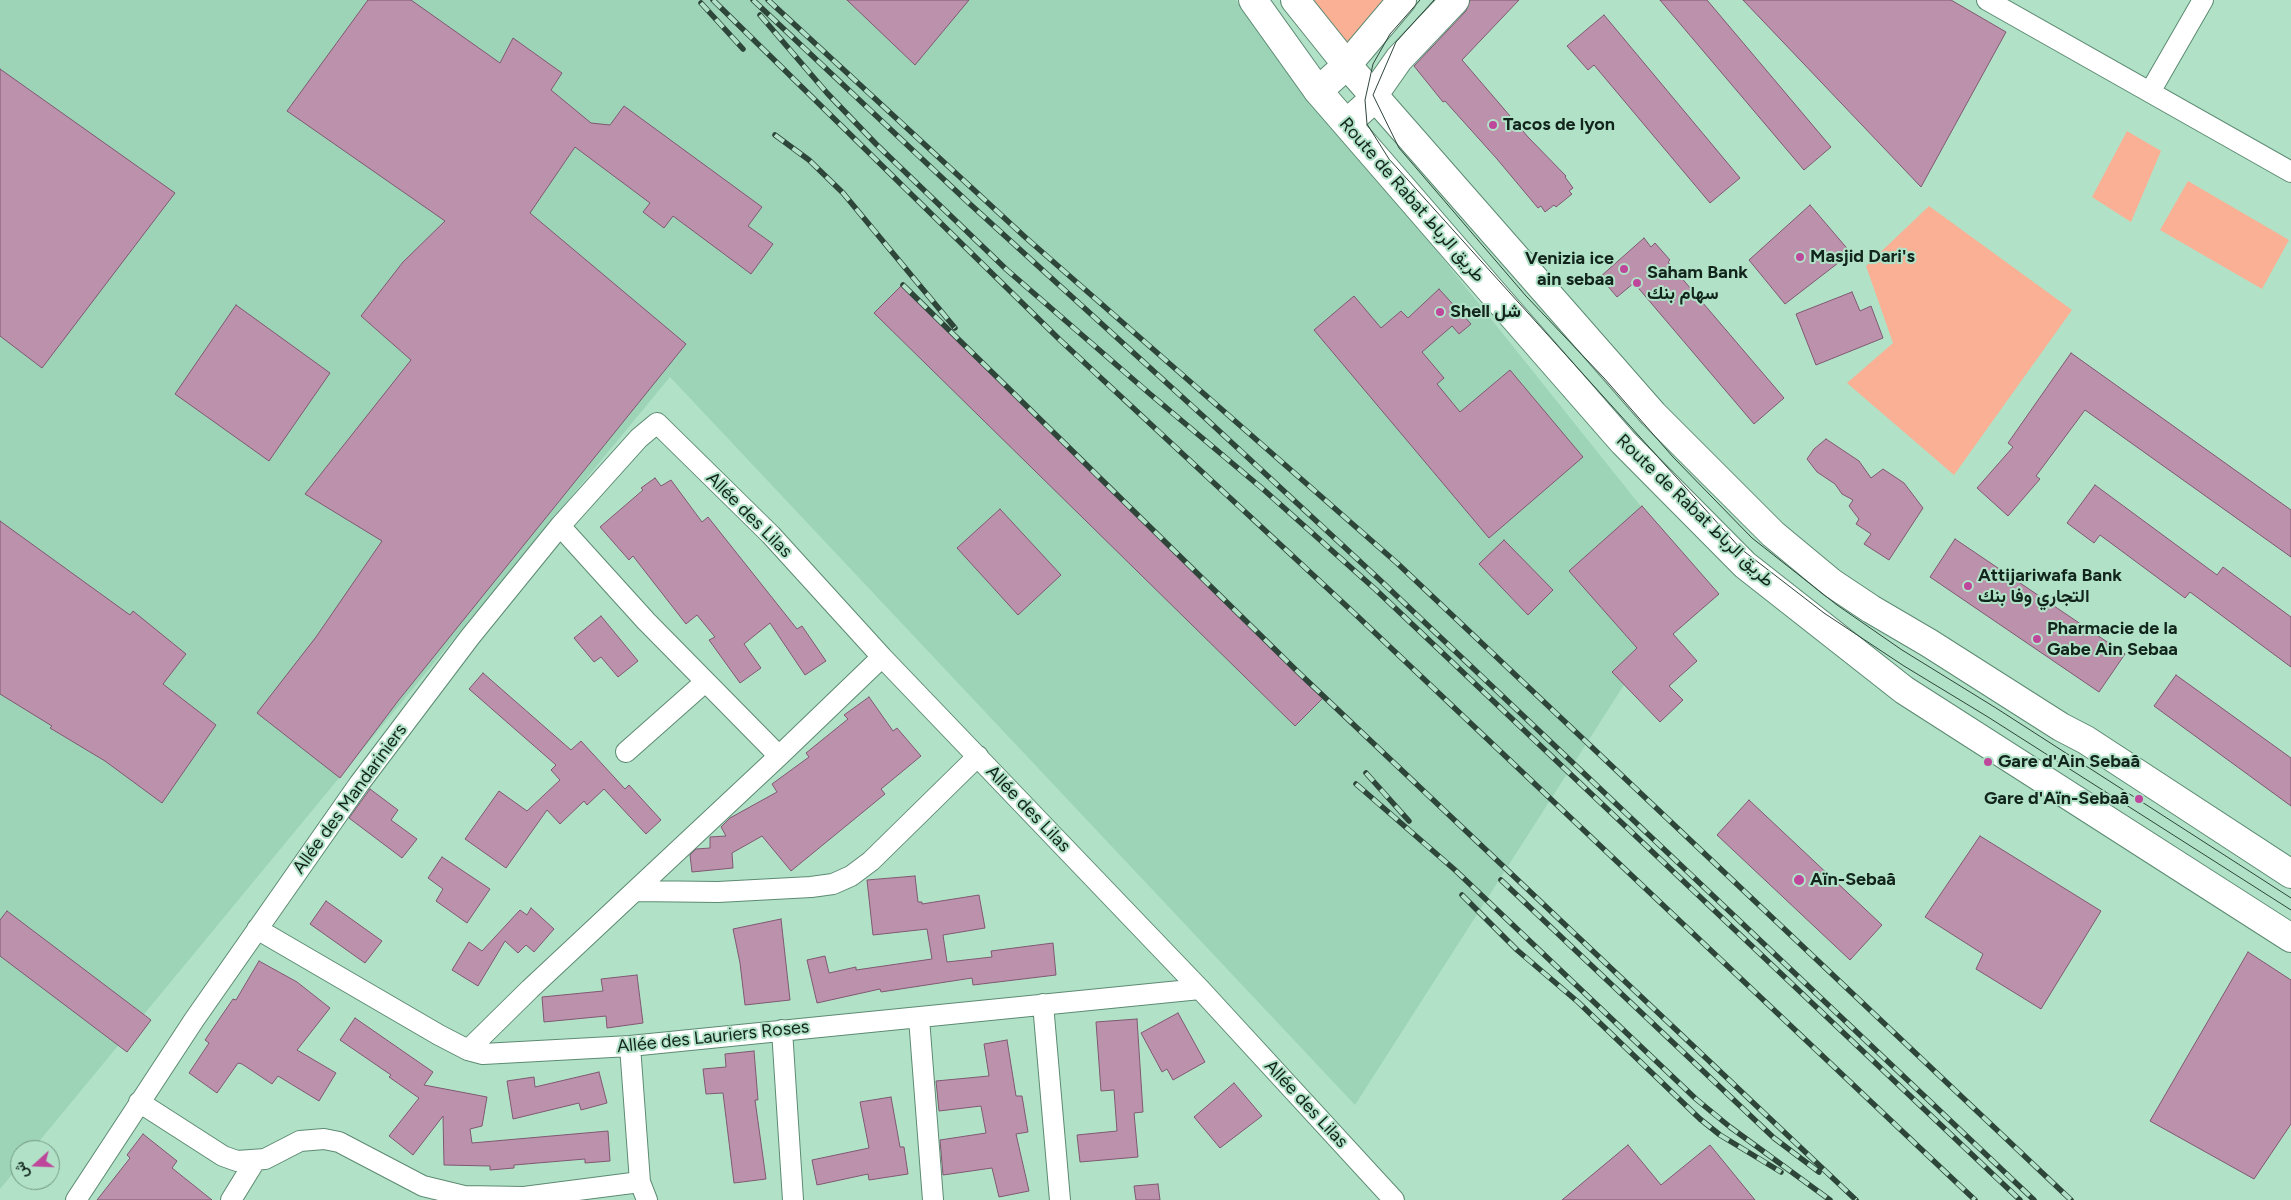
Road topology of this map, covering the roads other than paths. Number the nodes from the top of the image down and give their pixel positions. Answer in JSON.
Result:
{"nodes":[{"id":1,"x":1253,"y":0,"type":"edge"},
{"id":2,"x":1295,"y":0,"type":"edge"},
{"id":3,"x":1402,"y":0,"type":"edge"},
{"id":4,"x":1455,"y":0,"type":"edge"},
{"id":5,"x":1987,"y":0,"type":"edge"},
{"id":6,"x":2203,"y":0,"type":"edge"},
{"id":7,"x":2009,"y":6,"type":"edge"},
{"id":8,"x":1346,"y":65,"type":"junction"},
{"id":9,"x":1318,"y":90,"type":"junction"},
{"id":10,"x":2150,"y":92,"type":"junction"},
{"id":11,"x":1373,"y":95,"type":"junction"},
{"id":12,"x":1347,"y":124,"type":"junction"},
{"id":13,"x":2291,"y":172,"type":"edge"},
{"id":14,"x":657,"y":423,"type":"joint"},
{"id":15,"x":560,"y":526,"type":"junction"},
{"id":16,"x":882,"y":657,"type":"junction"},
{"id":17,"x":705,"y":682,"type":"junction"},
{"id":18,"x":626,"y":752,"type":"dead end"},
{"id":19,"x":779,"y":756,"type":"junction"},
{"id":20,"x":978,"y":756,"type":"junction"},
{"id":21,"x":2291,"y":874,"type":"edge"},
{"id":22,"x":634,"y":891,"type":"junction"},
{"id":23,"x":257,"y":928,"type":"junction"},
{"id":24,"x":2291,"y":938,"type":"edge"},
{"id":25,"x":1200,"y":989,"type":"junction"},
{"id":26,"x":1043,"y":1004,"type":"junction"},
{"id":27,"x":919,"y":1018,"type":"junction"},
{"id":28,"x":782,"y":1030,"type":"junction"},
{"id":29,"x":630,"y":1046,"type":"junction"},
{"id":30,"x":468,"y":1050,"type":"junction"},
{"id":31,"x":139,"y":1102,"type":"junction"},
{"id":32,"x":255,"y":1161,"type":"junction"},
{"id":33,"x":644,"y":1191,"type":"edge"},
{"id":34,"x":524,"y":1199,"type":"edge"},
{"id":35,"x":76,"y":1200,"type":"edge"},
{"id":36,"x":231,"y":1200,"type":"edge"},
{"id":37,"x":793,"y":1200,"type":"edge"},
{"id":38,"x":933,"y":1200,"type":"edge"},
{"id":39,"x":1060,"y":1200,"type":"edge"},
{"id":40,"x":1394,"y":1200,"type":"edge"}],
"edges":[{"from":1,"to":9,"type":"main road","name":"Route de Rabat طريق الرباط"},
{"from":2,"to":8,"type":"main road"},
{"from":3,"to":8,"type":"main road"},
{"from":4,"to":11,"type":"main road"},
{"from":5,"to":7,"type":"street"},
{"from":6,"to":10,"type":"street"},
{"from":7,"to":10,"type":"street"},
{"from":8,"to":9,"type":"main road"},
{"from":8,"to":11,"type":"main road"},
{"from":9,"to":12,"type":"main road","name":"Route de Rabat طريق الرباط"},
{"from":10,"to":13,"type":"street"},
{"from":11,"to":12,"type":"main road"},
{"from":11,"to":21,"type":"main road"},
{"from":12,"to":24,"type":"main road","name":"Route de Rabat طريق الرباط"},
{"from":14,"to":15,"type":"street","name":"Allée des Mandariniers"},
{"from":14,"to":16,"type":"street","name":"Allée des Lilas"},
{"from":15,"to":17,"type":"street"},
{"from":15,"to":23,"type":"street","name":"Allée des Mandariniers"},
{"from":16,"to":19,"type":"street"},
{"from":16,"to":20,"type":"street","name":"Allée des Lilas"},
{"from":17,"to":18,"type":"street"},
{"from":17,"to":19,"type":"street"},
{"from":19,"to":22,"type":"street"},
{"from":20,"to":22,"type":"street"},
{"from":20,"to":25,"type":"street","name":"Allée des Lilas"},
{"from":22,"to":30,"type":"street"},
{"from":23,"to":30,"type":"street","name":"Allée des Lauriers Roses"},
{"from":23,"to":31,"type":"street","name":"Allée des Mandariniers"},
{"from":25,"to":26,"type":"street","name":"Allée des Lauriers Roses"},
{"from":25,"to":40,"type":"street","name":"Allée des Lilas"},
{"from":26,"to":27,"type":"street","name":"Allée des Lauriers Roses"},
{"from":26,"to":39,"type":"street"},
{"from":27,"to":28,"type":"street","name":"Allée des Lauriers Roses"},
{"from":27,"to":38,"type":"street"},
{"from":28,"to":29,"type":"street","name":"Allée des Lauriers Roses"},
{"from":28,"to":37,"type":"street"},
{"from":29,"to":30,"type":"street","name":"Allée des Lauriers Roses"},
{"from":29,"to":33,"type":"street"},
{"from":31,"to":32,"type":"street"},
{"from":31,"to":35,"type":"street","name":"Allée des Mandariniers"},
{"from":32,"to":34,"type":"street"},
{"from":32,"to":36,"type":"street"},
{"from":33,"to":34,"type":"street"}]}
